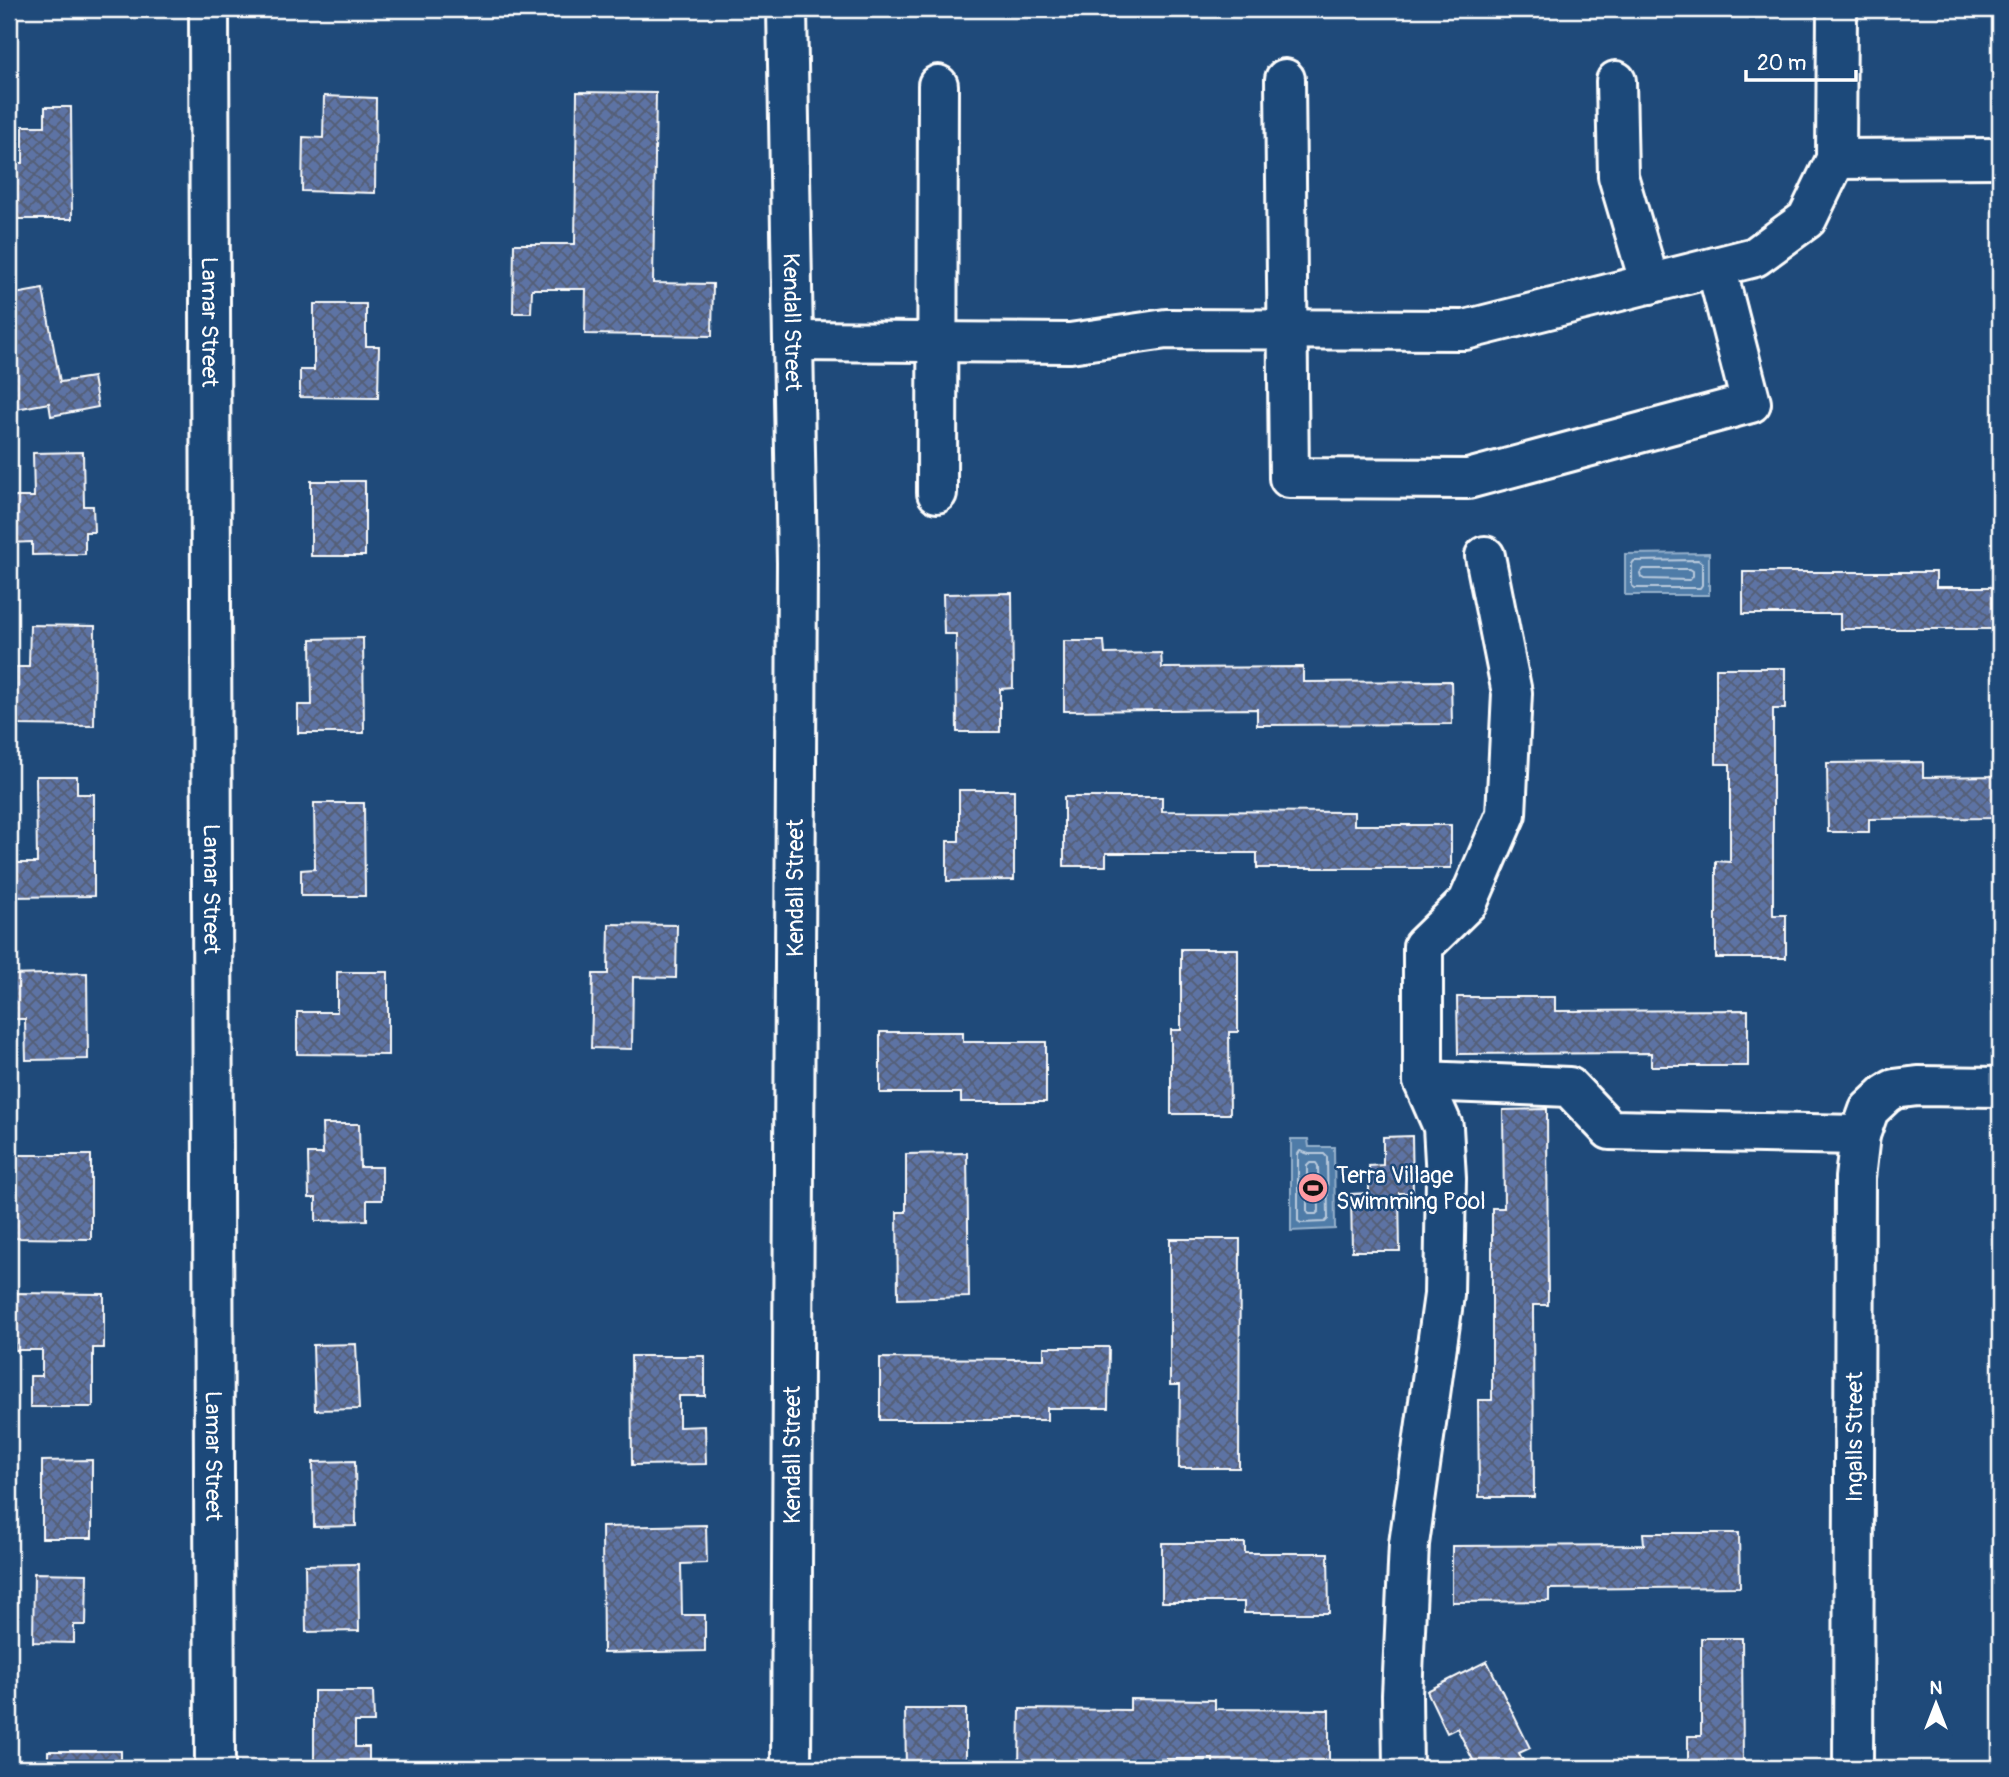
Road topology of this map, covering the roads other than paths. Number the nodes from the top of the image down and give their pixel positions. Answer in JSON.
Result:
{"nodes":[{"id":1,"x":209,"y":9,"type":"edge"},
{"id":2,"x":787,"y":9,"type":"edge"},
{"id":3,"x":1837,"y":9,"type":"edge"},
{"id":4,"x":1285,"y":79,"type":"dead end"},
{"id":5,"x":1616,"y":81,"type":"dead end"},
{"id":6,"x":938,"y":85,"type":"dead end"},
{"id":7,"x":2000,"y":158,"type":"edge"},
{"id":8,"x":1836,"y":159,"type":"junction"},
{"id":9,"x":1716,"y":267,"type":"junction"},
{"id":10,"x":1650,"y":284,"type":"junction"},
{"id":11,"x":1288,"y":329,"type":"junction"},
{"id":12,"x":793,"y":341,"type":"junction"},
{"id":13,"x":936,"y":342,"type":"junction"},
{"id":14,"x":937,"y":493,"type":"dead end"},
{"id":15,"x":1485,"y":556,"type":"dead end"},
{"id":16,"x":1423,"y":1081,"type":"junction"},
{"id":17,"x":2000,"y":1087,"type":"edge"},
{"id":18,"x":1864,"y":1122,"type":"junction"},
{"id":19,"x":215,"y":1768,"type":"edge"},
{"id":20,"x":791,"y":1768,"type":"edge"},
{"id":21,"x":1403,"y":1768,"type":"edge"},
{"id":22,"x":1853,"y":1768,"type":"edge"}],
"edges":[{"from":1,"to":19,"type":"street","name":"Lamar Street"},
{"from":2,"to":12,"type":"street","name":"Kendall Street"},
{"from":3,"to":8,"type":"street"},
{"from":4,"to":11,"type":"street"},
{"from":5,"to":10,"type":"street"},
{"from":6,"to":13,"type":"street"},
{"from":7,"to":8,"type":"street"},
{"from":8,"to":9,"type":"street"},
{"from":9,"to":10,"type":"street"},
{"from":9,"to":11,"type":"street"},
{"from":10,"to":11,"type":"street"},
{"from":11,"to":13,"type":"street"},
{"from":12,"to":13,"type":"street"},
{"from":12,"to":20,"type":"street","name":"Kendall Street"},
{"from":13,"to":14,"type":"street"},
{"from":15,"to":16,"type":"street"},
{"from":16,"to":18,"type":"street"},
{"from":16,"to":21,"type":"street"},
{"from":17,"to":18,"type":"street"},
{"from":18,"to":22,"type":"street","name":"Ingalls Street"}]}
